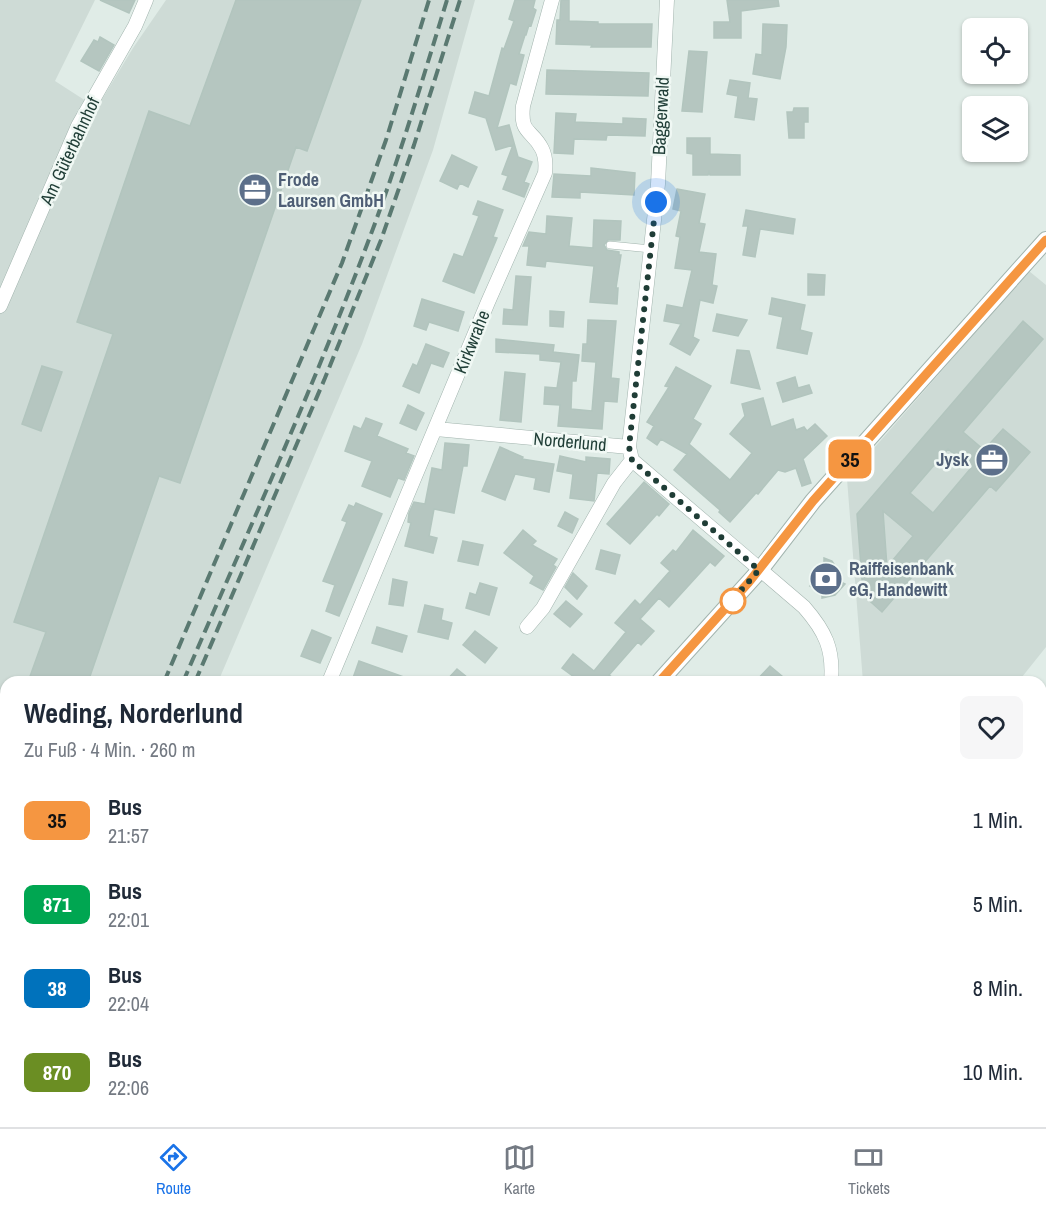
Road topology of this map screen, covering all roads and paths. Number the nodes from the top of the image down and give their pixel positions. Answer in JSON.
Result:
{"nodes":[{"id":1,"x":146,"y":0,"type":"edge"},
{"id":2,"x":552,"y":0,"type":"edge"},
{"id":3,"x":667,"y":0,"type":"edge"},
{"id":4,"x":610,"y":245,"type":"dead end"},
{"id":5,"x":651,"y":249,"type":"junction"},
{"id":6,"x":1043,"y":249,"type":"edge"},
{"id":7,"x":0,"y":306,"type":"edge"},
{"id":8,"x":436,"y":429,"type":"junction"},
{"id":9,"x":630,"y":453,"type":"junction"},
{"id":10,"x":759,"y":570,"type":"junction"},
{"id":11,"x":527,"y":627,"type":"dead end"},
{"id":12,"x":332,"y":676,"type":"edge"},
{"id":13,"x":664,"y":676,"type":"edge"},
{"id":14,"x":831,"y":676,"type":"edge"}],
"edges":[{"from":1,"to":7,"type":"street","name":"Am Güterbahnhof"},
{"from":2,"to":8,"type":"street","name":"Kirkwrahe"},
{"from":3,"to":5,"type":"street","name":"Baggerwald"},
{"from":4,"to":5,"type":"lane"},
{"from":5,"to":9,"type":"street","name":"Baggerwald"},
{"from":6,"to":10,"type":"street"},
{"from":8,"to":9,"type":"street","name":"Norderlund"},
{"from":8,"to":12,"type":"street","name":"Kirkwrahe"},
{"from":9,"to":10,"type":"street","name":"Norderlund"},
{"from":9,"to":11,"type":"street"},
{"from":10,"to":13,"type":"street"},
{"from":10,"to":14,"type":"street","name":"Norderlund"}]}
